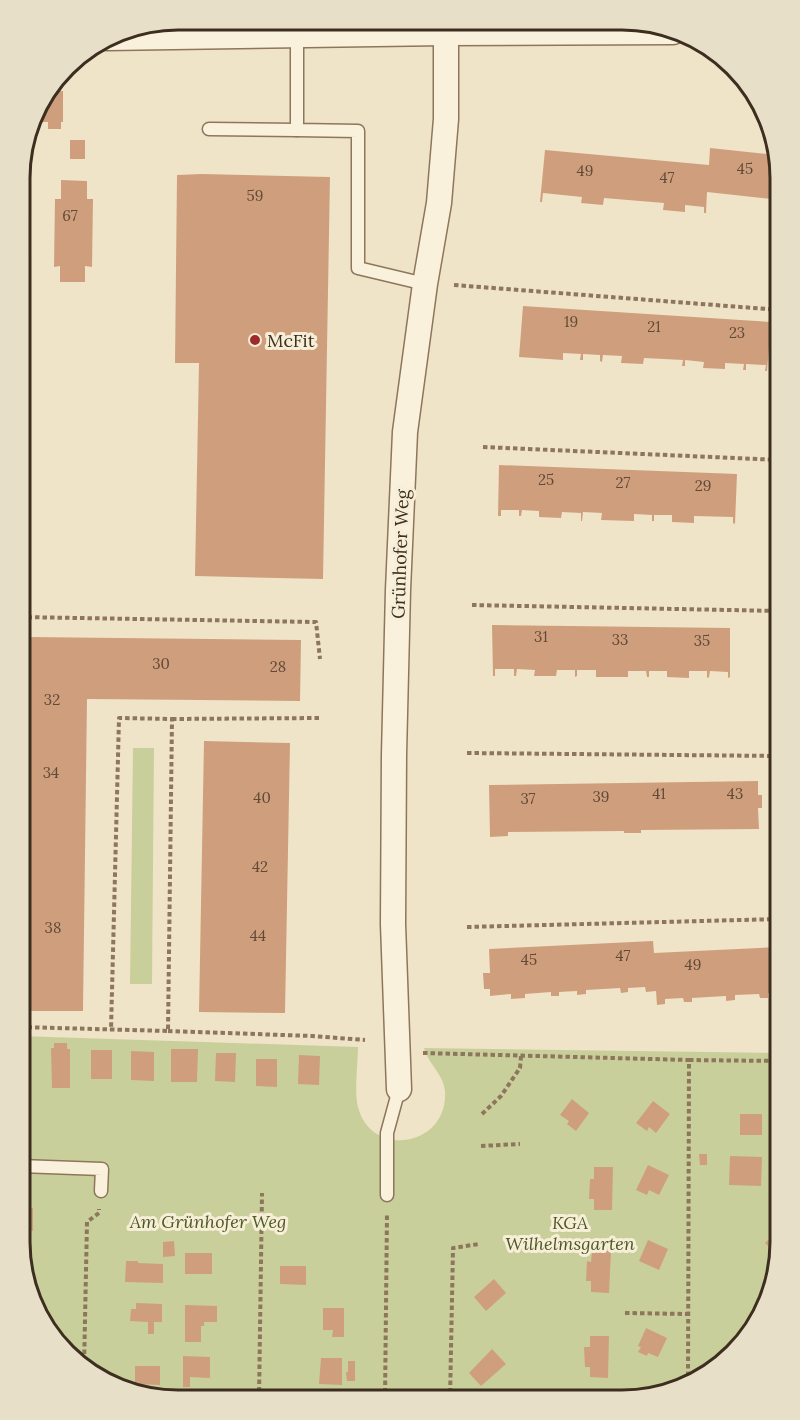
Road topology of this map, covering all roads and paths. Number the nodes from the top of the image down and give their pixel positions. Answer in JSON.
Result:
{"nodes":[{"id":1,"x":396,"y":30,"type":"edge"},
{"id":2,"x":446,"y":30,"type":"edge"},
{"id":3,"x":560,"y":30,"type":"edge"},
{"id":4,"x":648,"y":32,"type":"edge"},
{"id":5,"x":297,"y":36,"type":"junction"},
{"id":6,"x":131,"y":38,"type":"edge"},
{"id":7,"x":209,"y":129,"type":"dead end"},
{"id":8,"x":297,"y":130,"type":"junction"},
{"id":9,"x":425,"y":284,"type":"junction"},
{"id":10,"x":454,"y":285,"type":"dead end"},
{"id":11,"x":770,"y":309,"type":"edge"},
{"id":12,"x":483,"y":447,"type":"dead end"},
{"id":13,"x":770,"y":460,"type":"edge"},
{"id":14,"x":472,"y":605,"type":"dead end"},
{"id":15,"x":770,"y":611,"type":"edge"},
{"id":16,"x":30,"y":617,"type":"edge"},
{"id":17,"x":320,"y":659,"type":"dead end"},
{"id":18,"x":320,"y":718,"type":"dead end"},
{"id":19,"x":172,"y":719,"type":"junction"},
{"id":20,"x":466,"y":753,"type":"dead end"},
{"id":21,"x":770,"y":756,"type":"edge"},
{"id":22,"x":770,"y":919,"type":"edge"},
{"id":23,"x":467,"y":927,"type":"dead end"},
{"id":24,"x":30,"y":1027,"type":"edge"},
{"id":25,"x":111,"y":1030,"type":"junction"},
{"id":26,"x":168,"y":1031,"type":"junction"},
{"id":27,"x":365,"y":1040,"type":"dead end"},
{"id":28,"x":420,"y":1053,"type":"dead end"},
{"id":29,"x":521,"y":1056,"type":"junction"},
{"id":30,"x":689,"y":1060,"type":"junction"},
{"id":31,"x":770,"y":1061,"type":"edge"},
{"id":32,"x":399,"y":1089,"type":"joint"},
{"id":33,"x":482,"y":1114,"type":"dead end"},
{"id":34,"x":520,"y":1144,"type":"dead end"},
{"id":35,"x":481,"y":1146,"type":"dead end"},
{"id":36,"x":30,"y":1166,"type":"edge"},
{"id":37,"x":101,"y":1191,"type":"joint"},
{"id":38,"x":262,"y":1193,"type":"dead end"},
{"id":39,"x":387,"y":1195,"type":"joint"},
{"id":40,"x":479,"y":1244,"type":"dead end"},
{"id":41,"x":625,"y":1313,"type":"dead end"},
{"id":42,"x":688,"y":1314,"type":"junction"},
{"id":43,"x":84,"y":1356,"type":"edge"},
{"id":44,"x":688,"y":1374,"type":"edge"},
{"id":45,"x":260,"y":1390,"type":"edge"},
{"id":46,"x":385,"y":1390,"type":"edge"},
{"id":47,"x":450,"y":1390,"type":"edge"}],
"edges":[{"from":1,"to":5,"type":"street"},
{"from":2,"to":9,"type":"street","name":"Grünhofer Weg"},
{"from":3,"to":4,"type":"street"},
{"from":5,"to":6,"type":"street"},
{"from":5,"to":8,"type":"lane"},
{"from":7,"to":8,"type":"lane"},
{"from":8,"to":9,"type":"lane"},
{"from":9,"to":32,"type":"street","name":"Grünhofer Weg"},
{"from":10,"to":11,"type":"path"},
{"from":12,"to":13,"type":"path"},
{"from":14,"to":15,"type":"path"},
{"from":16,"to":17,"type":"path"},
{"from":18,"to":19,"type":"path"},
{"from":19,"to":25,"type":"path"},
{"from":19,"to":26,"type":"path"},
{"from":20,"to":21,"type":"path"},
{"from":22,"to":23,"type":"path"},
{"from":24,"to":25,"type":"path"},
{"from":25,"to":26,"type":"path"},
{"from":26,"to":27,"type":"path"},
{"from":28,"to":29,"type":"path"},
{"from":29,"to":30,"type":"path"},
{"from":29,"to":33,"type":"path"},
{"from":30,"to":31,"type":"path"},
{"from":30,"to":42,"type":"path"},
{"from":32,"to":39,"type":"lane"},
{"from":34,"to":35,"type":"path"},
{"from":36,"to":37,"type":"lane"},
{"from":37,"to":43,"type":"path"},
{"from":38,"to":45,"type":"path"},
{"from":39,"to":46,"type":"path"},
{"from":40,"to":47,"type":"path"},
{"from":41,"to":42,"type":"path"},
{"from":42,"to":44,"type":"path"}]}
